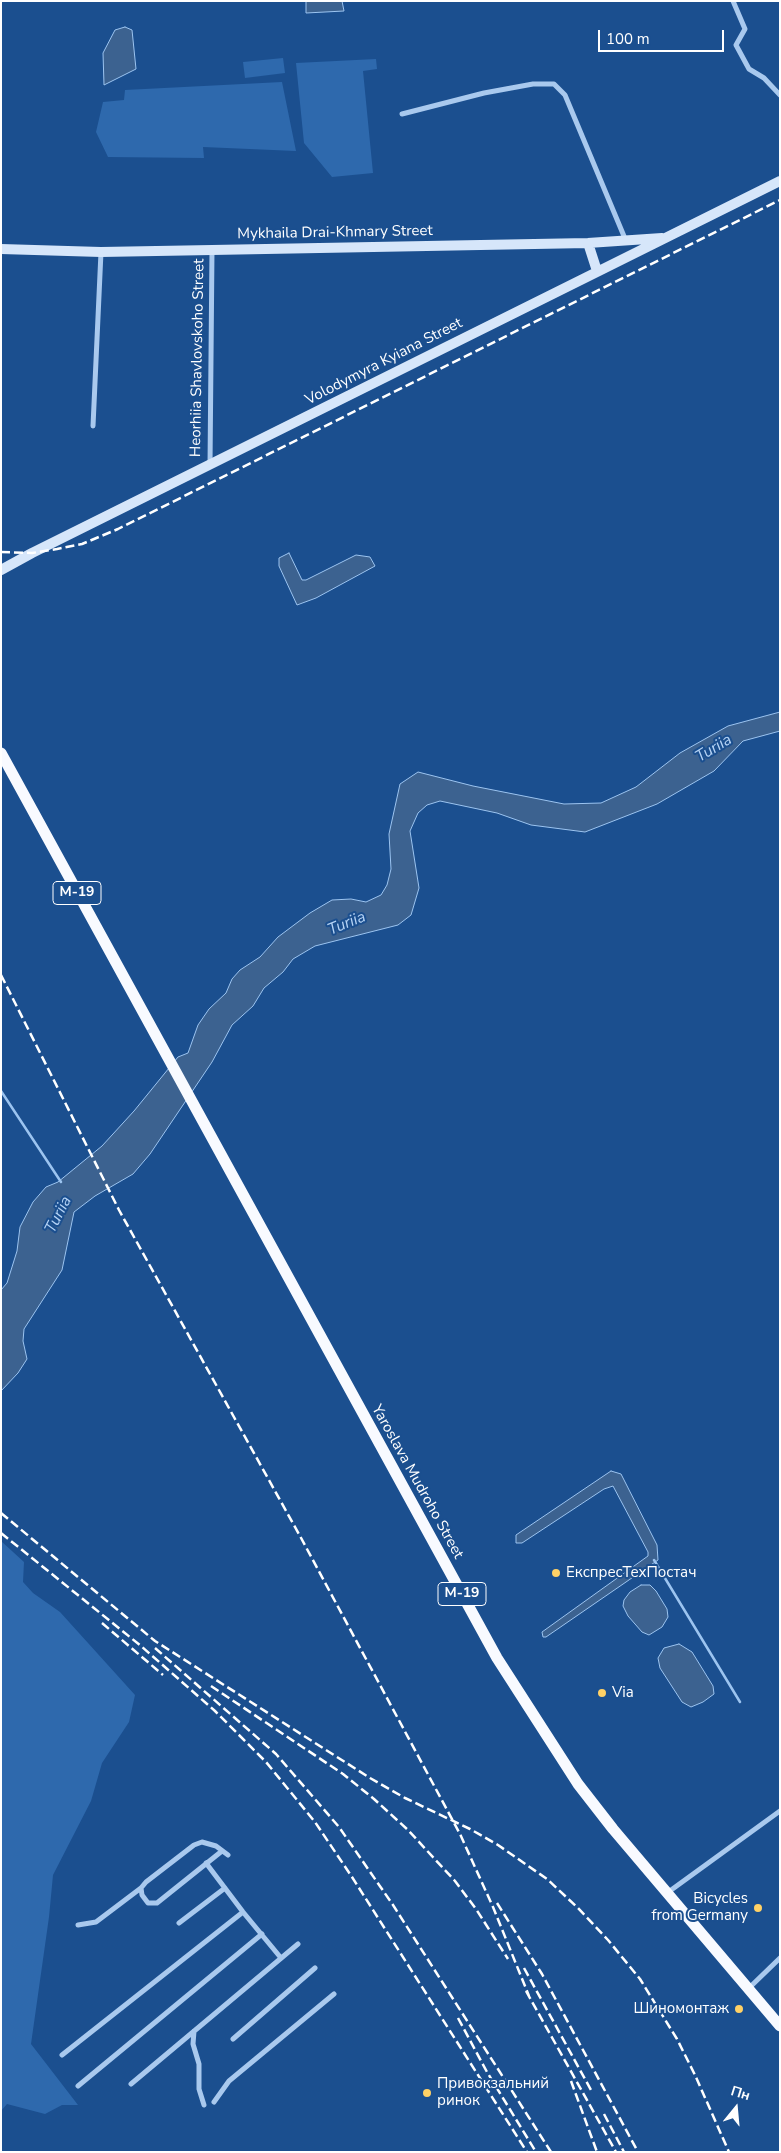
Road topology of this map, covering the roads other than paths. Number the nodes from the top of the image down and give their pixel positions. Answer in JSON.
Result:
{"nodes":[{"id":1,"x":733,"y":1,"type":"edge"},
{"id":2,"x":780,"y":95,"type":"edge"},
{"id":3,"x":402,"y":114,"type":"dead end"},
{"id":4,"x":780,"y":181,"type":"edge"},
{"id":5,"x":668,"y":237,"type":"junction"},
{"id":6,"x":626,"y":241,"type":"junction"},
{"id":7,"x":588,"y":243,"type":"junction"},
{"id":8,"x":1,"y":249,"type":"edge"},
{"id":9,"x":212,"y":250,"type":"junction"},
{"id":10,"x":101,"y":252,"type":"junction"},
{"id":11,"x":597,"y":271,"type":"junction"},
{"id":12,"x":93,"y":426,"type":"dead end"},
{"id":13,"x":210,"y":466,"type":"junction"},
{"id":14,"x":1,"y":570,"type":"edge"},
{"id":15,"x":1,"y":753,"type":"edge"},
{"id":16,"x":780,"y":1811,"type":"edge"},
{"id":17,"x":222,"y":1851,"type":"junction"},
{"id":18,"x":228,"y":1855,"type":"dead end"},
{"id":19,"x":206,"y":1863,"type":"junction"},
{"id":20,"x":141,"y":1888,"type":"junction"},
{"id":21,"x":225,"y":1888,"type":"junction"},
{"id":22,"x":667,"y":1894,"type":"junction"},
{"id":23,"x":243,"y":1912,"type":"junction"},
{"id":24,"x":178,"y":1923,"type":"dead end"},
{"id":25,"x":78,"y":1925,"type":"dead end"},
{"id":26,"x":262,"y":1934,"type":"junction"},
{"id":27,"x":298,"y":1944,"type":"dead end"},
{"id":28,"x":281,"y":1958,"type":"junction"},
{"id":29,"x":780,"y":1958,"type":"edge"},
{"id":30,"x":774,"y":1965,"type":"junction"},
{"id":31,"x":315,"y":1968,"type":"dead end"},
{"id":32,"x":780,"y":1970,"type":"edge"},
{"id":33,"x":748,"y":1989,"type":"junction"},
{"id":34,"x":334,"y":1994,"type":"dead end"},
{"id":35,"x":780,"y":2026,"type":"edge"},
{"id":36,"x":194,"y":2032,"type":"junction"},
{"id":37,"x":233,"y":2039,"type":"dead end"},
{"id":38,"x":62,"y":2055,"type":"dead end"},
{"id":39,"x":131,"y":2084,"type":"dead end"},
{"id":40,"x":78,"y":2086,"type":"dead end"},
{"id":41,"x":214,"y":2102,"type":"dead end"},
{"id":42,"x":204,"y":2105,"type":"dead end"}],
"edges":[{"from":1,"to":2,"type":"street"},
{"from":3,"to":6,"type":"street"},
{"from":4,"to":5,"type":"main road","name":"Volodymyra Kyiana Street"},
{"from":5,"to":6,"type":"main road","name":"Mykhaila Drai-Khmary Street"},
{"from":5,"to":11,"type":"main road","name":"Volodymyra Kyiana Street"},
{"from":6,"to":7,"type":"main road","name":"Mykhaila Drai-Khmary Street"},
{"from":7,"to":9,"type":"main road","name":"Mykhaila Drai-Khmary Street"},
{"from":7,"to":11,"type":"main road"},
{"from":8,"to":10,"type":"main road","name":"Mykhaila Drai-Khmary Street"},
{"from":9,"to":10,"type":"main road","name":"Mykhaila Drai-Khmary Street"},
{"from":9,"to":13,"type":"street","name":"Heorhiia Shavlovskoho Street"},
{"from":10,"to":12,"type":"street"},
{"from":11,"to":13,"type":"main road","name":"Volodymyra Kyiana Street"},
{"from":13,"to":14,"type":"main road","name":"Volodymyra Kyiana Street"},
{"from":15,"to":22,"type":"highway","name":"Yaroslava Mudroho Street","number":"М-19"},
{"from":16,"to":22,"type":"street"},
{"from":17,"to":18,"type":"street"},
{"from":17,"to":19,"type":"street"},
{"from":17,"to":20,"type":"street"},
{"from":19,"to":20,"type":"street"},
{"from":19,"to":21,"type":"street"},
{"from":20,"to":25,"type":"street"},
{"from":21,"to":23,"type":"street"},
{"from":21,"to":24,"type":"street"},
{"from":22,"to":33,"type":"highway","name":"Yaroslava Mudroho Street","number":"М-19"},
{"from":23,"to":26,"type":"street"},
{"from":23,"to":38,"type":"street"},
{"from":26,"to":28,"type":"street"},
{"from":26,"to":40,"type":"street"},
{"from":27,"to":28,"type":"street"},
{"from":28,"to":36,"type":"street"},
{"from":29,"to":30,"type":"street"},
{"from":30,"to":32,"type":"street"},
{"from":30,"to":33,"type":"street"},
{"from":31,"to":37,"type":"street"},
{"from":33,"to":35,"type":"highway","name":"Yaroslava Mudroho Street","number":"М-19"},
{"from":34,"to":41,"type":"street"},
{"from":36,"to":39,"type":"street"},
{"from":36,"to":42,"type":"street"}]}
